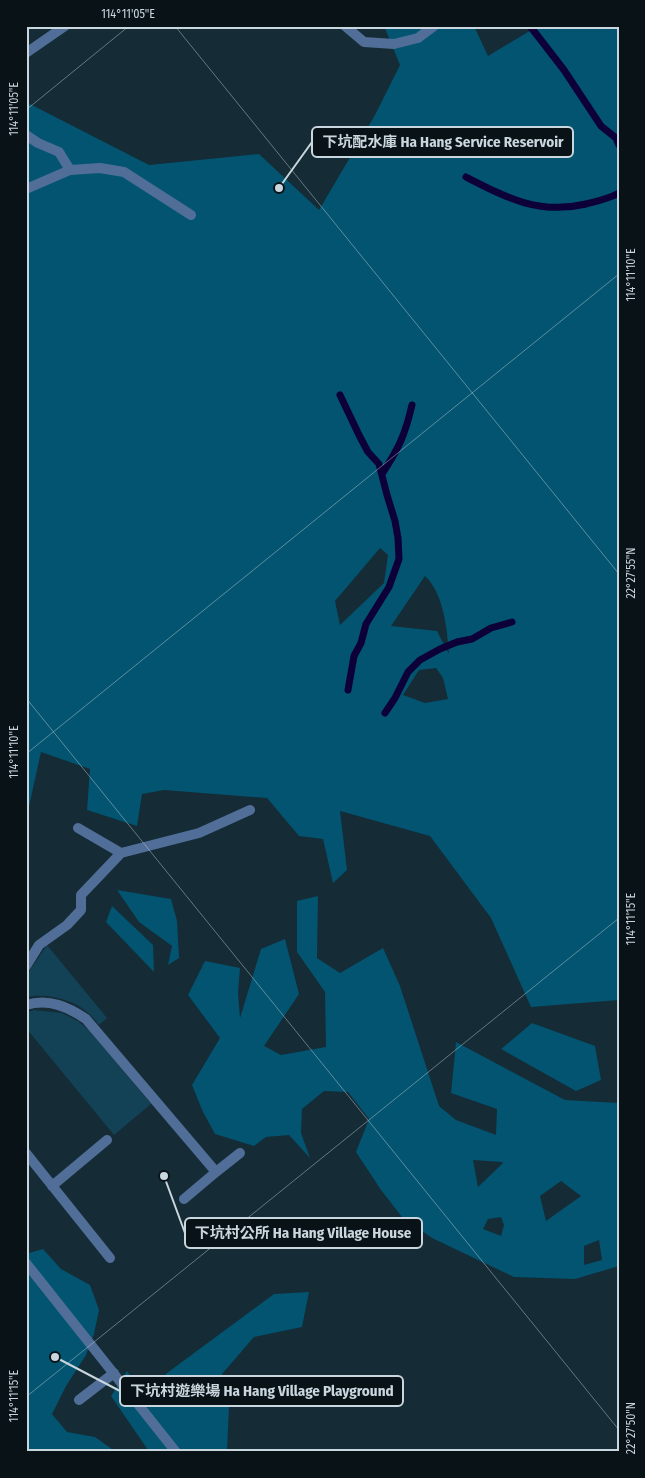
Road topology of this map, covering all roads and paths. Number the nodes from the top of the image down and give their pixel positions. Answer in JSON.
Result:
{"nodes":[{"id":1,"x":65,"y":26,"type":"edge"},
{"id":2,"x":345,"y":26,"type":"edge"},
{"id":3,"x":434,"y":26,"type":"edge"},
{"id":4,"x":26,"y":53,"type":"edge"},
{"id":5,"x":26,"y":135,"type":"edge"},
{"id":6,"x":70,"y":170,"type":"junction"},
{"id":7,"x":26,"y":189,"type":"edge"},
{"id":8,"x":191,"y":215,"type":"dead end"},
{"id":9,"x":250,"y":810,"type":"dead end"},
{"id":10,"x":78,"y":828,"type":"dead end"},
{"id":11,"x":121,"y":853,"type":"junction"},
{"id":12,"x":26,"y":966,"type":"edge"},
{"id":13,"x":26,"y":1005,"type":"edge"},
{"id":14,"x":107,"y":1140,"type":"dead end"},
{"id":15,"x":26,"y":1153,"type":"edge"},
{"id":16,"x":240,"y":1153,"type":"dead end"},
{"id":17,"x":216,"y":1172,"type":"junction"},
{"id":18,"x":52,"y":1186,"type":"junction"},
{"id":19,"x":184,"y":1199,"type":"dead end"},
{"id":20,"x":110,"y":1258,"type":"dead end"},
{"id":21,"x":26,"y":1263,"type":"edge"},
{"id":22,"x":114,"y":1374,"type":"junction"},
{"id":23,"x":79,"y":1400,"type":"dead end"},
{"id":24,"x":176,"y":1452,"type":"edge"}],
"edges":[{"from":1,"to":4,"type":"lane"},
{"from":2,"to":3,"type":"lane"},
{"from":5,"to":6,"type":"lane"},
{"from":6,"to":7,"type":"lane"},
{"from":6,"to":8,"type":"lane"},
{"from":9,"to":11,"type":"lane"},
{"from":10,"to":11,"type":"lane"},
{"from":11,"to":12,"type":"lane"},
{"from":13,"to":17,"type":"lane"},
{"from":14,"to":18,"type":"lane"},
{"from":15,"to":18,"type":"lane"},
{"from":16,"to":17,"type":"lane"},
{"from":17,"to":19,"type":"lane"},
{"from":18,"to":20,"type":"lane"},
{"from":21,"to":22,"type":"lane"},
{"from":22,"to":23,"type":"lane"},
{"from":22,"to":24,"type":"lane"}]}
